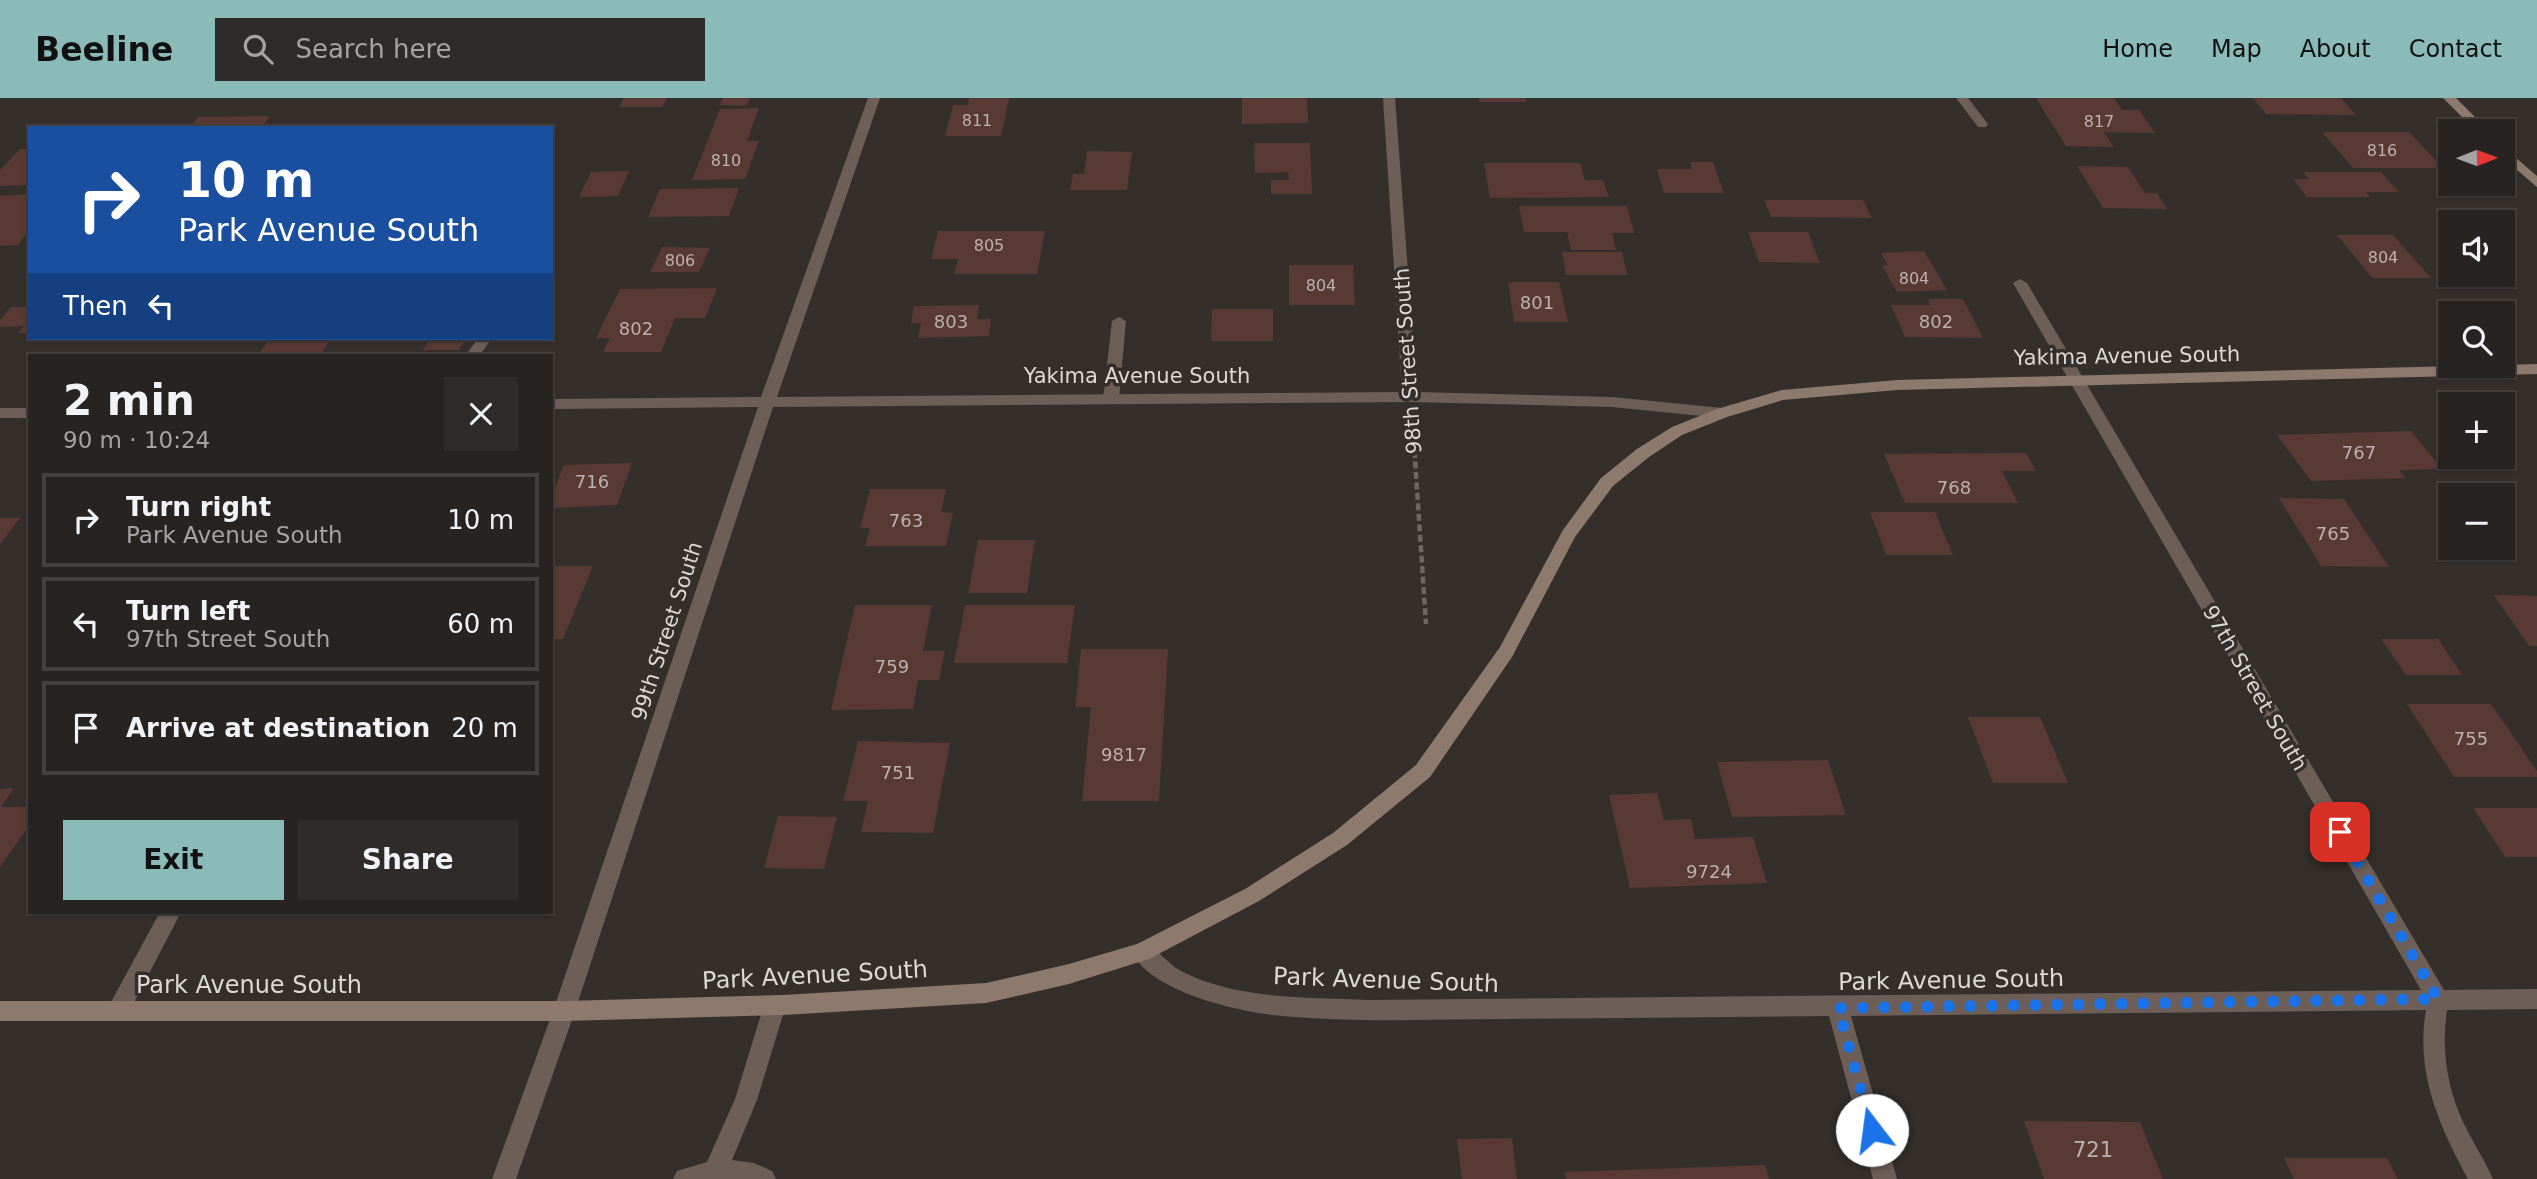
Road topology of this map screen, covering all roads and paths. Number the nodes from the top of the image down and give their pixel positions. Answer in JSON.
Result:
{"nodes":[{"id":1,"x":874,"y":98,"type":"edge"},
{"id":2,"x":1389,"y":98,"type":"edge"},
{"id":3,"x":1962,"y":98,"type":"edge"},
{"id":4,"x":2449,"y":98,"type":"edge"},
{"id":5,"x":2471,"y":119,"type":"edge"},
{"id":6,"x":1982,"y":124,"type":"dead end"},
{"id":7,"x":2515,"y":162,"type":"edge"},
{"id":8,"x":2537,"y":183,"type":"edge"},
{"id":9,"x":2020,"y":283,"type":"dead end"},
{"id":10,"x":1119,"y":321,"type":"dead end"},
{"id":11,"x":2537,"y":369,"type":"edge"},
{"id":12,"x":2075,"y":380,"type":"junction"},
{"id":13,"x":1410,"y":397,"type":"junction"},
{"id":14,"x":1111,"y":399,"type":"junction"},
{"id":15,"x":768,"y":400,"type":"junction"},
{"id":16,"x":553,"y":404,"type":"edge"},
{"id":17,"x":0,"y":413,"type":"edge"},
{"id":18,"x":28,"y":413,"type":"edge"},
{"id":19,"x":1722,"y":413,"type":"junction"},
{"id":20,"x":1426,"y":624,"type":"dead end"},
{"id":21,"x":171,"y":914,"type":"edge"},
{"id":22,"x":1142,"y":952,"type":"junction"},
{"id":23,"x":2438,"y":999,"type":"junction"},
{"id":24,"x":2537,"y":999,"type":"edge"},
{"id":25,"x":775,"y":1005,"type":"junction"},
{"id":26,"x":1838,"y":1008,"type":"junction"},
{"id":27,"x":0,"y":1011,"type":"edge"},
{"id":28,"x":118,"y":1011,"type":"junction"},
{"id":29,"x":564,"y":1012,"type":"junction"},
{"id":30,"x":715,"y":1171,"type":"junction"},
{"id":31,"x":504,"y":1179,"type":"edge"},
{"id":32,"x":685,"y":1179,"type":"edge"},
{"id":33,"x":764,"y":1179,"type":"edge"},
{"id":34,"x":1885,"y":1179,"type":"edge"},
{"id":35,"x":2481,"y":1179,"type":"edge"}],
"edges":[{"from":1,"to":15,"type":"street","name":"99th Street South"},
{"from":2,"to":13,"type":"street","name":"98th Street South"},
{"from":3,"to":6,"type":"street"},
{"from":4,"to":5,"type":"main road"},
{"from":7,"to":8,"type":"main road"},
{"from":9,"to":12,"type":"street","name":"97th Street South"},
{"from":10,"to":14,"type":"street"},
{"from":11,"to":12,"type":"main road","name":"Yakima Avenue South"},
{"from":12,"to":19,"type":"main road","name":"Yakima Avenue South"},
{"from":12,"to":23,"type":"street","name":"97th Street South"},
{"from":13,"to":14,"type":"street","name":"Yakima Avenue South"},
{"from":13,"to":19,"type":"street","name":"Yakima Avenue South"},
{"from":13,"to":20,"type":"path","name":"98th Street South"},
{"from":14,"to":15,"type":"street","name":"Yakima Avenue South"},
{"from":15,"to":16,"type":"street","name":"Yakima Avenue South"},
{"from":15,"to":29,"type":"street","name":"99th Street South"},
{"from":17,"to":18,"type":"street"},
{"from":19,"to":22,"type":"main road","name":"Yakima Avenue South"},
{"from":21,"to":28,"type":"street"},
{"from":22,"to":25,"type":"main road","name":"Park Avenue South"},
{"from":22,"to":26,"type":"street","name":"Park Avenue South"},
{"from":23,"to":24,"type":"street","name":"Park Avenue South"},
{"from":23,"to":26,"type":"street","name":"Park Avenue South"},
{"from":23,"to":35,"type":"street"},
{"from":25,"to":29,"type":"main road","name":"Park Avenue South"},
{"from":25,"to":30,"type":"street"},
{"from":26,"to":34,"type":"street"},
{"from":27,"to":28,"type":"main road","name":"Park Avenue South"},
{"from":28,"to":29,"type":"main road","name":"Park Avenue South"},
{"from":29,"to":31,"type":"street","name":"99th Street South"},
{"from":30,"to":32,"type":"street"},
{"from":30,"to":33,"type":"street"}]}
